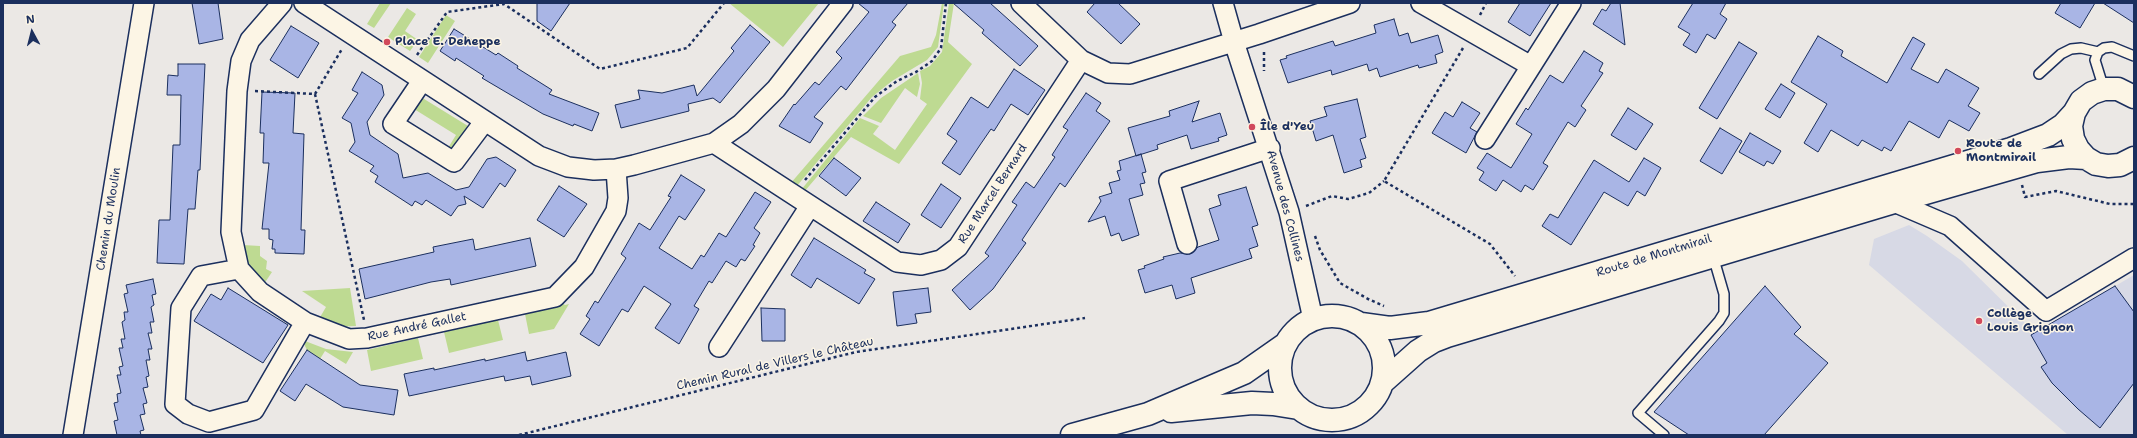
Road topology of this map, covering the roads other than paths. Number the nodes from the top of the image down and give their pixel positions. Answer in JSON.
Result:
{"nodes":[{"id":1,"x":144,"y":3,"type":"edge"},
{"id":2,"x":282,"y":3,"type":"edge"},
{"id":3,"x":304,"y":3,"type":"edge"},
{"id":4,"x":843,"y":3,"type":"edge"},
{"id":5,"x":1020,"y":3,"type":"edge"},
{"id":6,"x":1224,"y":3,"type":"edge"},
{"id":7,"x":1350,"y":3,"type":"edge"},
{"id":8,"x":1421,"y":3,"type":"edge"},
{"id":9,"x":1572,"y":3,"type":"edge"},
{"id":10,"x":1234,"y":42,"type":"junction"},
{"id":11,"x":2098,"y":52,"type":"junction"},
{"id":12,"x":2134,"y":56,"type":"edge"},
{"id":13,"x":1081,"y":60,"type":"junction"},
{"id":14,"x":1531,"y":66,"type":"junction"},
{"id":15,"x":2039,"y":74,"type":"dead end"},
{"id":16,"x":414,"y":76,"type":"junction"},
{"id":17,"x":2104,"y":89,"type":"junction"},
{"id":18,"x":2134,"y":96,"type":"edge"},
{"id":19,"x":2074,"y":113,"type":"junction"},
{"id":20,"x":484,"y":122,"type":"junction"},
{"id":21,"x":1485,"y":139,"type":"dead end"},
{"id":22,"x":714,"y":143,"type":"junction"},
{"id":23,"x":1270,"y":148,"type":"junction"},
{"id":24,"x":2086,"y":158,"type":"junction"},
{"id":25,"x":2133,"y":162,"type":"edge"},
{"id":26,"x":616,"y":169,"type":"junction"},
{"id":27,"x":1894,"y":202,"type":"junction"},
{"id":28,"x":810,"y":206,"type":"junction"},
{"id":29,"x":1187,"y":244,"type":"dead end"},
{"id":30,"x":1713,"y":256,"type":"junction"},
{"id":31,"x":2134,"y":258,"type":"edge"},
{"id":32,"x":239,"y":269,"type":"junction"},
{"id":33,"x":1313,"y":319,"type":"junction"},
{"id":34,"x":305,"y":322,"type":"junction"},
{"id":35,"x":1360,"y":324,"type":"junction"},
{"id":36,"x":1284,"y":345,"type":"junction"},
{"id":37,"x":719,"y":347,"type":"dead end"},
{"id":38,"x":1382,"y":383,"type":"junction"},
{"id":39,"x":1298,"y":408,"type":"junction"},
{"id":40,"x":1148,"y":414,"type":"junction"},
{"id":41,"x":74,"y":435,"type":"edge"},
{"id":42,"x":1072,"y":435,"type":"edge"},
{"id":43,"x":1664,"y":435,"type":"edge"}],
"edges":[{"from":1,"to":41,"type":"street","name":"Chemin du Moulin"},
{"from":2,"to":32,"type":"street"},
{"from":3,"to":16,"type":"street"},
{"from":4,"to":22,"type":"street"},
{"from":5,"to":13,"type":"street"},
{"from":6,"to":10,"type":"street","name":"Avenue des Collines"},
{"from":7,"to":10,"type":"street"},
{"from":8,"to":14,"type":"street"},
{"from":9,"to":14,"type":"street"},
{"from":10,"to":13,"type":"street"},
{"from":10,"to":23,"type":"street","name":"Avenue des Collines"},
{"from":11,"to":12,"type":"lane"},
{"from":11,"to":15,"type":"lane"},
{"from":11,"to":17,"type":"lane"},
{"from":13,"to":28,"type":"street","name":"Rue Marcel Bernard"},
{"from":14,"to":21,"type":"street"},
{"from":16,"to":20,"type":"street"},
{"from":16,"to":20,"type":"street"},
{"from":17,"to":18,"type":"main road"},
{"from":17,"to":19,"type":"main road","name":"Route de Montmirail"},
{"from":19,"to":24,"type":"main road"},
{"from":19,"to":35,"type":"main road","name":"Route de Montmirail"},
{"from":20,"to":26,"type":"street"},
{"from":22,"to":26,"type":"street"},
{"from":22,"to":28,"type":"street","name":"Rue Marcel Bernard"},
{"from":23,"to":29,"type":"street"},
{"from":23,"to":33,"type":"street","name":"Avenue des Collines"},
{"from":24,"to":25,"type":"main road"},
{"from":24,"to":27,"type":"main road","name":"Route de Montmirail"},
{"from":26,"to":34,"type":"street","name":"Rue André Gallet"},
{"from":27,"to":30,"type":"main road","name":"Route de Montmirail"},
{"from":27,"to":31,"type":"street"},
{"from":28,"to":37,"type":"street"},
{"from":30,"to":38,"type":"main road","name":"Route de Montmirail"},
{"from":30,"to":43,"type":"lane"},
{"from":32,"to":34,"type":"street","name":"Rue André Gallet"},
{"from":32,"to":34,"type":"street"},
{"from":33,"to":35,"type":"main road"},
{"from":33,"to":36,"type":"main road"},
{"from":35,"to":38,"type":"main road"},
{"from":36,"to":39,"type":"main road"},
{"from":36,"to":40,"type":"main road"},
{"from":38,"to":39,"type":"main road"},
{"from":39,"to":40,"type":"main road"},
{"from":40,"to":42,"type":"main road"}]}
